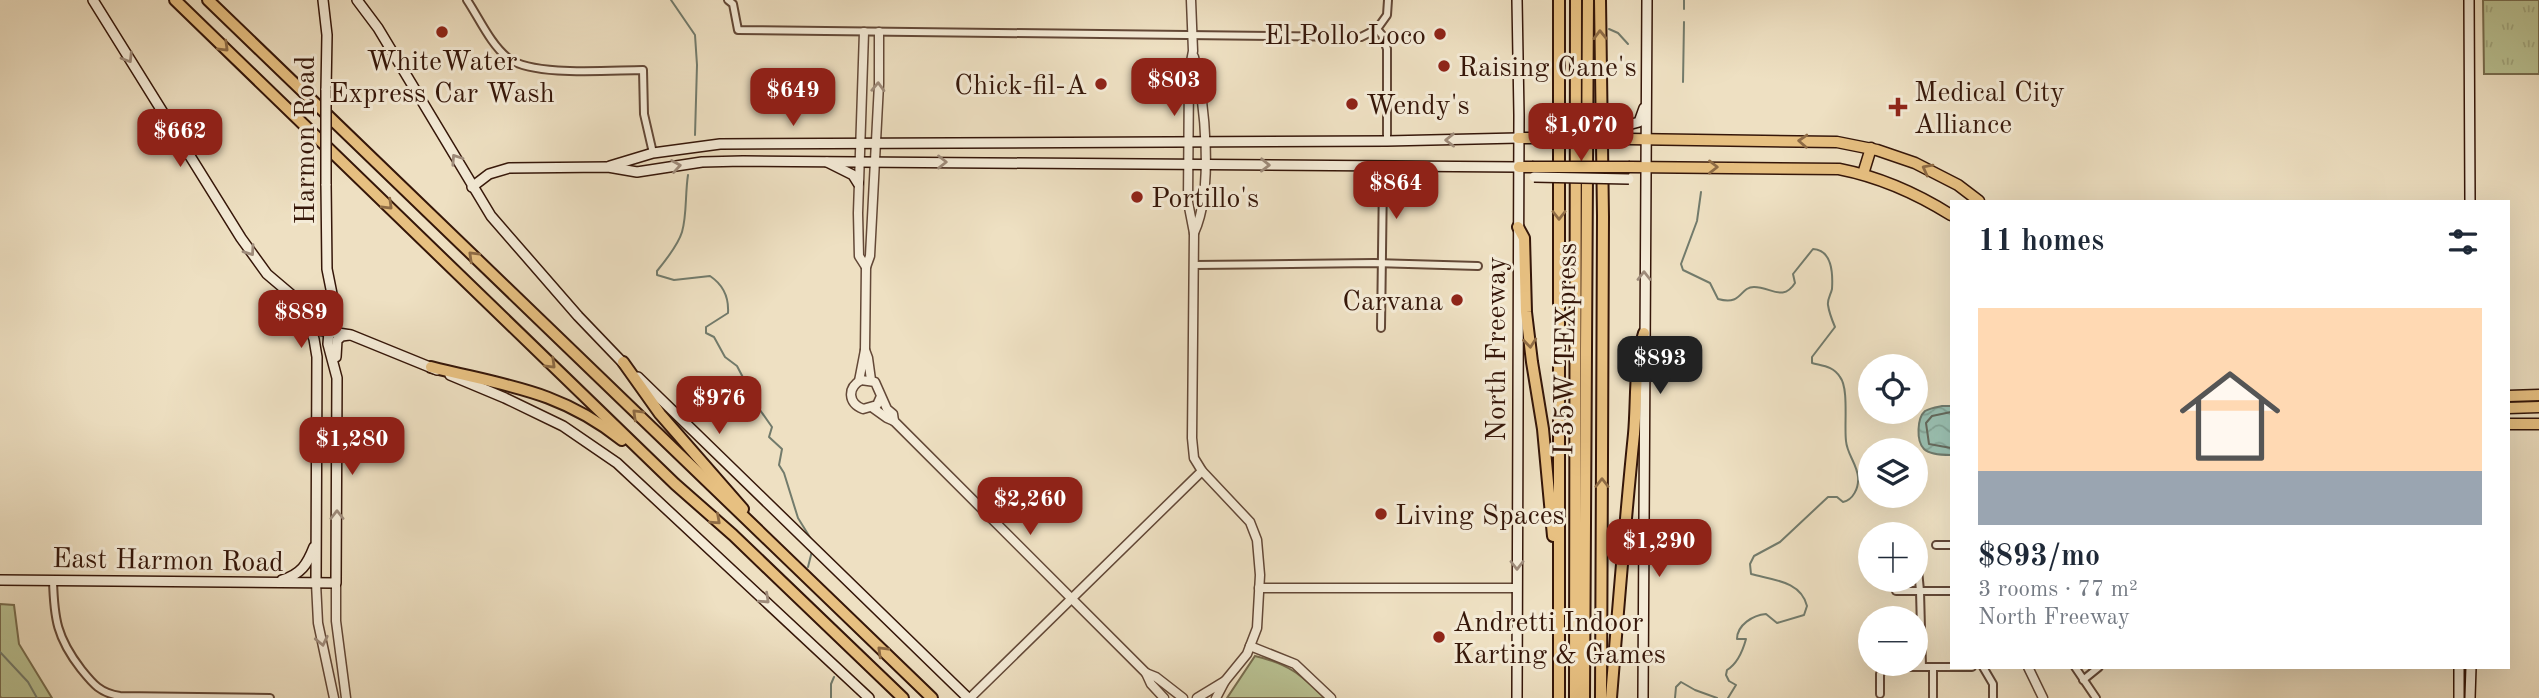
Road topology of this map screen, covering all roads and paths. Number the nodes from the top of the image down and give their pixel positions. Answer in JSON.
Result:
{"nodes":[{"id":1,"x":93,"y":0,"type":"edge"},
{"id":2,"x":175,"y":0,"type":"edge"},
{"id":3,"x":208,"y":0,"type":"edge"},
{"id":4,"x":318,"y":0,"type":"edge"},
{"id":5,"x":323,"y":0,"type":"edge"},
{"id":6,"x":356,"y":0,"type":"edge"},
{"id":7,"x":467,"y":0,"type":"edge"},
{"id":8,"x":728,"y":0,"type":"edge"},
{"id":9,"x":1191,"y":0,"type":"edge"},
{"id":10,"x":1388,"y":0,"type":"edge"},
{"id":11,"x":1517,"y":0,"type":"edge"},
{"id":12,"x":1559,"y":0,"type":"edge"},
{"id":13,"x":1576,"y":0,"type":"edge"},
{"id":14,"x":1588,"y":0,"type":"edge"},
{"id":15,"x":1647,"y":0,"type":"edge"},
{"id":16,"x":2469,"y":0,"type":"edge"},
{"id":17,"x":1601,"y":4,"type":"edge"},
{"id":18,"x":323,"y":11,"type":"junction"},
{"id":19,"x":1377,"y":29,"type":"junction"},
{"id":20,"x":864,"y":32,"type":"junction"},
{"id":21,"x":879,"y":32,"type":"junction"},
{"id":22,"x":1193,"y":35,"type":"junction"},
{"id":23,"x":1193,"y":51,"type":"junction"},
{"id":24,"x":1647,"y":101,"type":"junction"},
{"id":25,"x":1519,"y":115,"type":"junction"},
{"id":26,"x":1518,"y":138,"type":"junction"},
{"id":27,"x":1647,"y":139,"type":"junction"},
{"id":28,"x":1188,"y":141,"type":"junction"},
{"id":29,"x":1204,"y":141,"type":"junction"},
{"id":30,"x":1387,"y":141,"type":"junction"},
{"id":31,"x":861,"y":143,"type":"junction"},
{"id":32,"x":875,"y":143,"type":"junction"},
{"id":33,"x":1871,"y":148,"type":"junction"},
{"id":34,"x":653,"y":153,"type":"junction"},
{"id":35,"x":860,"y":161,"type":"junction"},
{"id":36,"x":826,"y":162,"type":"junction"},
{"id":37,"x":874,"y":162,"type":"junction"},
{"id":38,"x":1188,"y":164,"type":"junction"},
{"id":39,"x":1205,"y":164,"type":"junction"},
{"id":40,"x":1367,"y":166,"type":"junction"},
{"id":41,"x":608,"y":167,"type":"junction"},
{"id":42,"x":1399,"y":167,"type":"junction"},
{"id":43,"x":1518,"y":167,"type":"junction"},
{"id":44,"x":1645,"y":167,"type":"junction"},
{"id":45,"x":1533,"y":172,"type":"junction"},
{"id":46,"x":1863,"y":174,"type":"junction"},
{"id":47,"x":1382,"y":178,"type":"junction"},
{"id":48,"x":858,"y":183,"type":"junction"},
{"id":49,"x":1518,"y":186,"type":"junction"},
{"id":50,"x":1645,"y":186,"type":"junction"},
{"id":51,"x":472,"y":187,"type":"junction"},
{"id":52,"x":1978,"y":200,"type":"edge"},
{"id":53,"x":2470,"y":200,"type":"edge"},
{"id":54,"x":1950,"y":214,"type":"edge"},
{"id":55,"x":1518,"y":227,"type":"junction"},
{"id":56,"x":1194,"y":233,"type":"junction"},
{"id":57,"x":1382,"y":263,"type":"junction"},
{"id":58,"x":1194,"y":265,"type":"junction"},
{"id":59,"x":866,"y":267,"type":"junction"},
{"id":60,"x":1478,"y":267,"type":"dead end"},
{"id":61,"x":327,"y":269,"type":"junction"},
{"id":62,"x":311,"y":302,"type":"junction"},
{"id":63,"x":335,"y":309,"type":"junction"},
{"id":64,"x":306,"y":320,"type":"junction"},
{"id":65,"x":331,"y":327,"type":"junction"},
{"id":66,"x":1381,"y":328,"type":"dead end"},
{"id":67,"x":1644,"y":333,"type":"junction"},
{"id":68,"x":351,"y":335,"type":"junction"},
{"id":69,"x":864,"y":350,"type":"junction"},
{"id":70,"x":623,"y":362,"type":"junction"},
{"id":71,"x":431,"y":368,"type":"junction"},
{"id":72,"x":337,"y":373,"type":"junction"},
{"id":73,"x":871,"y":380,"type":"junction"},
{"id":74,"x":859,"y":381,"type":"junction"},
{"id":75,"x":2510,"y":395,"type":"edge"},
{"id":76,"x":2539,"y":395,"type":"edge"},
{"id":77,"x":881,"y":396,"type":"junction"},
{"id":78,"x":2539,"y":407,"type":"edge"},
{"id":79,"x":873,"y":408,"type":"junction"},
{"id":80,"x":2510,"y":408,"type":"edge"},
{"id":81,"x":894,"y":421,"type":"junction"},
{"id":82,"x":2510,"y":424,"type":"edge"},
{"id":83,"x":2539,"y":424,"type":"edge"},
{"id":84,"x":1202,"y":471,"type":"junction"},
{"id":85,"x":675,"y":484,"type":"junction"},
{"id":86,"x":316,"y":542,"type":"junction"},
{"id":87,"x":1936,"y":545,"type":"dead end"},
{"id":88,"x":1950,"y":545,"type":"edge"},
{"id":89,"x":773,"y":547,"type":"junction"},
{"id":90,"x":0,"y":580,"type":"edge"},
{"id":91,"x":52,"y":580,"type":"junction"},
{"id":92,"x":275,"y":583,"type":"junction"},
{"id":93,"x":316,"y":583,"type":"junction"},
{"id":94,"x":336,"y":583,"type":"junction"},
{"id":95,"x":1259,"y":587,"type":"junction"},
{"id":96,"x":1517,"y":587,"type":"junction"},
{"id":97,"x":1928,"y":591,"type":"edge"},
{"id":98,"x":1950,"y":591,"type":"edge"},
{"id":99,"x":1070,"y":598,"type":"junction"},
{"id":100,"x":1560,"y":632,"type":"junction"},
{"id":101,"x":1250,"y":646,"type":"junction"},
{"id":102,"x":1928,"y":667,"type":"edge"},
{"id":103,"x":1933,"y":667,"type":"junction"},
{"id":104,"x":1950,"y":667,"type":"edge"},
{"id":105,"x":1984,"y":669,"type":"edge"},
{"id":106,"x":2029,"y":669,"type":"edge"},
{"id":107,"x":2077,"y":669,"type":"edge"},
{"id":108,"x":2097,"y":669,"type":"edge"},
{"id":109,"x":2459,"y":669,"type":"edge"},
{"id":110,"x":2471,"y":669,"type":"edge"},
{"id":111,"x":1146,"y":673,"type":"junction"},
{"id":112,"x":1880,"y":676,"type":"edge"},
{"id":113,"x":2083,"y":680,"type":"junction"},
{"id":114,"x":1225,"y":681,"type":"junction"},
{"id":115,"x":1880,"y":694,"type":"dead end"},
{"id":116,"x":1557,"y":695,"type":"edge"},
{"id":117,"x":1933,"y":696,"type":"edge"},
{"id":118,"x":126,"y":697,"type":"edge"},
{"id":119,"x":270,"y":698,"type":"edge"},
{"id":120,"x":334,"y":698,"type":"edge"},
{"id":121,"x":346,"y":698,"type":"edge"},
{"id":122,"x":869,"y":698,"type":"edge"},
{"id":123,"x":903,"y":698,"type":"edge"},
{"id":124,"x":932,"y":698,"type":"edge"},
{"id":125,"x":969,"y":698,"type":"edge"},
{"id":126,"x":1164,"y":698,"type":"edge"},
{"id":127,"x":1184,"y":698,"type":"edge"},
{"id":128,"x":1195,"y":698,"type":"edge"},
{"id":129,"x":1216,"y":698,"type":"edge"},
{"id":130,"x":1331,"y":698,"type":"edge"},
{"id":131,"x":1517,"y":698,"type":"edge"},
{"id":132,"x":1575,"y":698,"type":"edge"},
{"id":133,"x":1584,"y":698,"type":"edge"},
{"id":134,"x":1601,"y":698,"type":"edge"},
{"id":135,"x":1611,"y":698,"type":"edge"},
{"id":136,"x":1643,"y":698,"type":"edge"},
{"id":137,"x":1993,"y":698,"type":"edge"},
{"id":138,"x":2043,"y":698,"type":"edge"},
{"id":139,"x":2096,"y":698,"type":"edge"},
{"id":140,"x":2459,"y":698,"type":"edge"},
{"id":141,"x":2470,"y":698,"type":"edge"}],
"edges":[{"from":1,"to":64,"type":"main road","one_way":true},
{"from":2,"to":85,"type":"highway","one_way":true},
{"from":89,"to":3,"type":"highway","one_way":true},
{"from":4,"to":18,"type":"main road","name":"Harmon Road"},
{"from":5,"to":18,"type":"main road","name":"Harmon Road"},
{"from":51,"to":6,"type":"main road","one_way":true},
{"from":7,"to":34,"type":"street"},
{"from":8,"to":20,"type":"street"},
{"from":9,"to":22,"type":"street"},
{"from":10,"to":19,"type":"street"},
{"from":11,"to":25,"type":"main road","name":"North Freeway"},
{"from":12,"to":100,"type":"highway","one_way":true},
{"from":13,"to":132,"type":"highway","name":"I 35W TEXpress"},
{"from":14,"to":133,"type":"highway","name":"I 35W TEXpress"},
{"from":15,"to":24,"type":"main road"},
{"from":16,"to":53,"type":"main road"},
{"from":134,"to":17,"type":"highway","one_way":true},
{"from":18,"to":61,"type":"main road","name":"Harmon Road","bridge":true},
{"from":19,"to":22,"type":"street"},
{"from":19,"to":30,"type":"street"},
{"from":20,"to":21,"type":"street"},
{"from":20,"to":31,"type":"street"},
{"from":21,"to":22,"type":"street"},
{"from":32,"to":21,"type":"street","one_way":true},
{"from":22,"to":23,"type":"street"},
{"from":23,"to":28,"type":"street"},
{"from":23,"to":29,"type":"street"},
{"from":24,"to":25,"type":"main road","bridge":true},
{"from":24,"to":27,"type":"main road"},
{"from":25,"to":26,"type":"main road","name":"North Freeway"},
{"from":26,"to":27,"type":"main road","bridge":true},
{"from":26,"to":30,"type":"main road","one_way":true},
{"from":26,"to":43,"type":"main road","name":"North Freeway"},
{"from":33,"to":27,"type":"main road","one_way":true},
{"from":27,"to":44,"type":"main road"},
{"from":28,"to":29,"type":"main road"},
{"from":28,"to":32,"type":"main road"},
{"from":28,"to":38,"type":"street"},
{"from":29,"to":30,"type":"main road"},
{"from":29,"to":39,"type":"street"},
{"from":31,"to":32,"type":"main road"},
{"from":31,"to":34,"type":"main road"},
{"from":31,"to":35,"type":"street"},
{"from":32,"to":37,"type":"street"},
{"from":33,"to":46,"type":"main road"},
{"from":52,"to":33,"type":"main road","one_way":true},
{"from":34,"to":41,"type":"main road"},
{"from":35,"to":36,"type":"main road"},
{"from":35,"to":37,"type":"main road"},
{"from":35,"to":48,"type":"street"},
{"from":41,"to":36,"type":"main road","one_way":true},
{"from":36,"to":48,"type":"main road"},
{"from":37,"to":38,"type":"main road","one_way":true},
{"from":37,"to":59,"type":"street"},
{"from":38,"to":39,"type":"main road"},
{"from":38,"to":56,"type":"street"},
{"from":39,"to":40,"type":"main road","one_way":true},
{"from":39,"to":56,"type":"street"},
{"from":40,"to":42,"type":"main road"},
{"from":40,"to":47,"type":"street"},
{"from":41,"to":51,"type":"main road"},
{"from":42,"to":43,"type":"main road"},
{"from":42,"to":47,"type":"street"},
{"from":43,"to":45,"type":"main road"},
{"from":43,"to":49,"type":"main road","name":"North Freeway"},
{"from":44,"to":45,"type":"main road","bridge":true},
{"from":44,"to":46,"type":"main road","one_way":true},
{"from":44,"to":50,"type":"main road"},
{"from":45,"to":49,"type":"main road"},
{"from":45,"to":50,"type":"main road","bridge":true},
{"from":46,"to":54,"type":"main road"},
{"from":47,"to":57,"type":"street"},
{"from":48,"to":59,"type":"street"},
{"from":49,"to":55,"type":"main road","name":"North Freeway"},
{"from":67,"to":50,"type":"main road","one_way":true},
{"from":51,"to":70,"type":"main road"},
{"from":55,"to":96,"type":"main road","name":"North Freeway","one_way":true},
{"from":55,"to":100,"type":"highway","one_way":true},
{"from":56,"to":58,"type":"street"},
{"from":57,"to":58,"type":"street"},
{"from":57,"to":60,"type":"street"},
{"from":57,"to":66,"type":"street"},
{"from":58,"to":84,"type":"street"},
{"from":59,"to":69,"type":"street"},
{"from":61,"to":62,"type":"main road","name":"Harmon Road"},
{"from":61,"to":63,"type":"main road","name":"Harmon Road"},
{"from":62,"to":63,"type":"main road"},
{"from":62,"to":64,"type":"main road"},
{"from":63,"to":65,"type":"main road"},
{"from":64,"to":65,"type":"main road"},
{"from":64,"to":86,"type":"main road"},
{"from":65,"to":68,"type":"main road"},
{"from":65,"to":72,"type":"main road"},
{"from":67,"to":135,"type":"highway"},
{"from":67,"to":136,"type":"main road"},
{"from":68,"to":71,"type":"main road"},
{"from":68,"to":72,"type":"main road"},
{"from":69,"to":73,"type":"street"},
{"from":69,"to":74,"type":"street"},
{"from":70,"to":89,"type":"highway"},
{"from":70,"to":125,"type":"main road"},
{"from":71,"to":85,"type":"highway"},
{"from":71,"to":122,"type":"main road","one_way":true},
{"from":94,"to":72,"type":"main road","one_way":true},
{"from":73,"to":74,"type":"street"},
{"from":73,"to":77,"type":"street"},
{"from":74,"to":79,"type":"street"},
{"from":75,"to":76,"type":"main road"},
{"from":77,"to":79,"type":"street"},
{"from":77,"to":81,"type":"street"},
{"from":78,"to":80,"type":"main road"},
{"from":79,"to":81,"type":"street"},
{"from":81,"to":99,"type":"street"},
{"from":82,"to":83,"type":"main road"},
{"from":84,"to":95,"type":"street"},
{"from":84,"to":99,"type":"street"},
{"from":85,"to":123,"type":"highway","one_way":true},
{"from":86,"to":92,"type":"main road"},
{"from":86,"to":93,"type":"main road"},
{"from":87,"to":88,"type":"street"},
{"from":124,"to":89,"type":"highway","one_way":true},
{"from":90,"to":91,"type":"main road","name":"East Harmon Road"},
{"from":91,"to":92,"type":"main road","name":"East Harmon Road"},
{"from":91,"to":118,"type":"street"},
{"from":92,"to":93,"type":"main road","name":"East Harmon Road"},
{"from":93,"to":94,"type":"main road","name":"East Harmon Road"},
{"from":93,"to":120,"type":"street","one_way":true},
{"from":94,"to":121,"type":"street"},
{"from":95,"to":96,"type":"street"},
{"from":95,"to":101,"type":"street"},
{"from":96,"to":131,"type":"main road","name":"North Freeway"},
{"from":97,"to":98,"type":"street"},
{"from":99,"to":111,"type":"street"},
{"from":99,"to":125,"type":"street"},
{"from":100,"to":116,"type":"highway"},
{"from":101,"to":114,"type":"street"},
{"from":101,"to":130,"type":"street"},
{"from":102,"to":103,"type":"street"},
{"from":103,"to":104,"type":"street"},
{"from":103,"to":117,"type":"street"},
{"from":105,"to":137,"type":"street"},
{"from":106,"to":138,"type":"street"},
{"from":107,"to":113,"type":"street"},
{"from":108,"to":113,"type":"street"},
{"from":109,"to":140,"type":"main road"},
{"from":110,"to":141,"type":"main road"},
{"from":111,"to":126,"type":"street"},
{"from":111,"to":127,"type":"street"},
{"from":112,"to":115,"type":"street"},
{"from":113,"to":139,"type":"street"},
{"from":114,"to":128,"type":"street"},
{"from":114,"to":129,"type":"street"},
{"from":118,"to":119,"type":"street"},
{"from":127,"to":128,"type":"street"}]}
